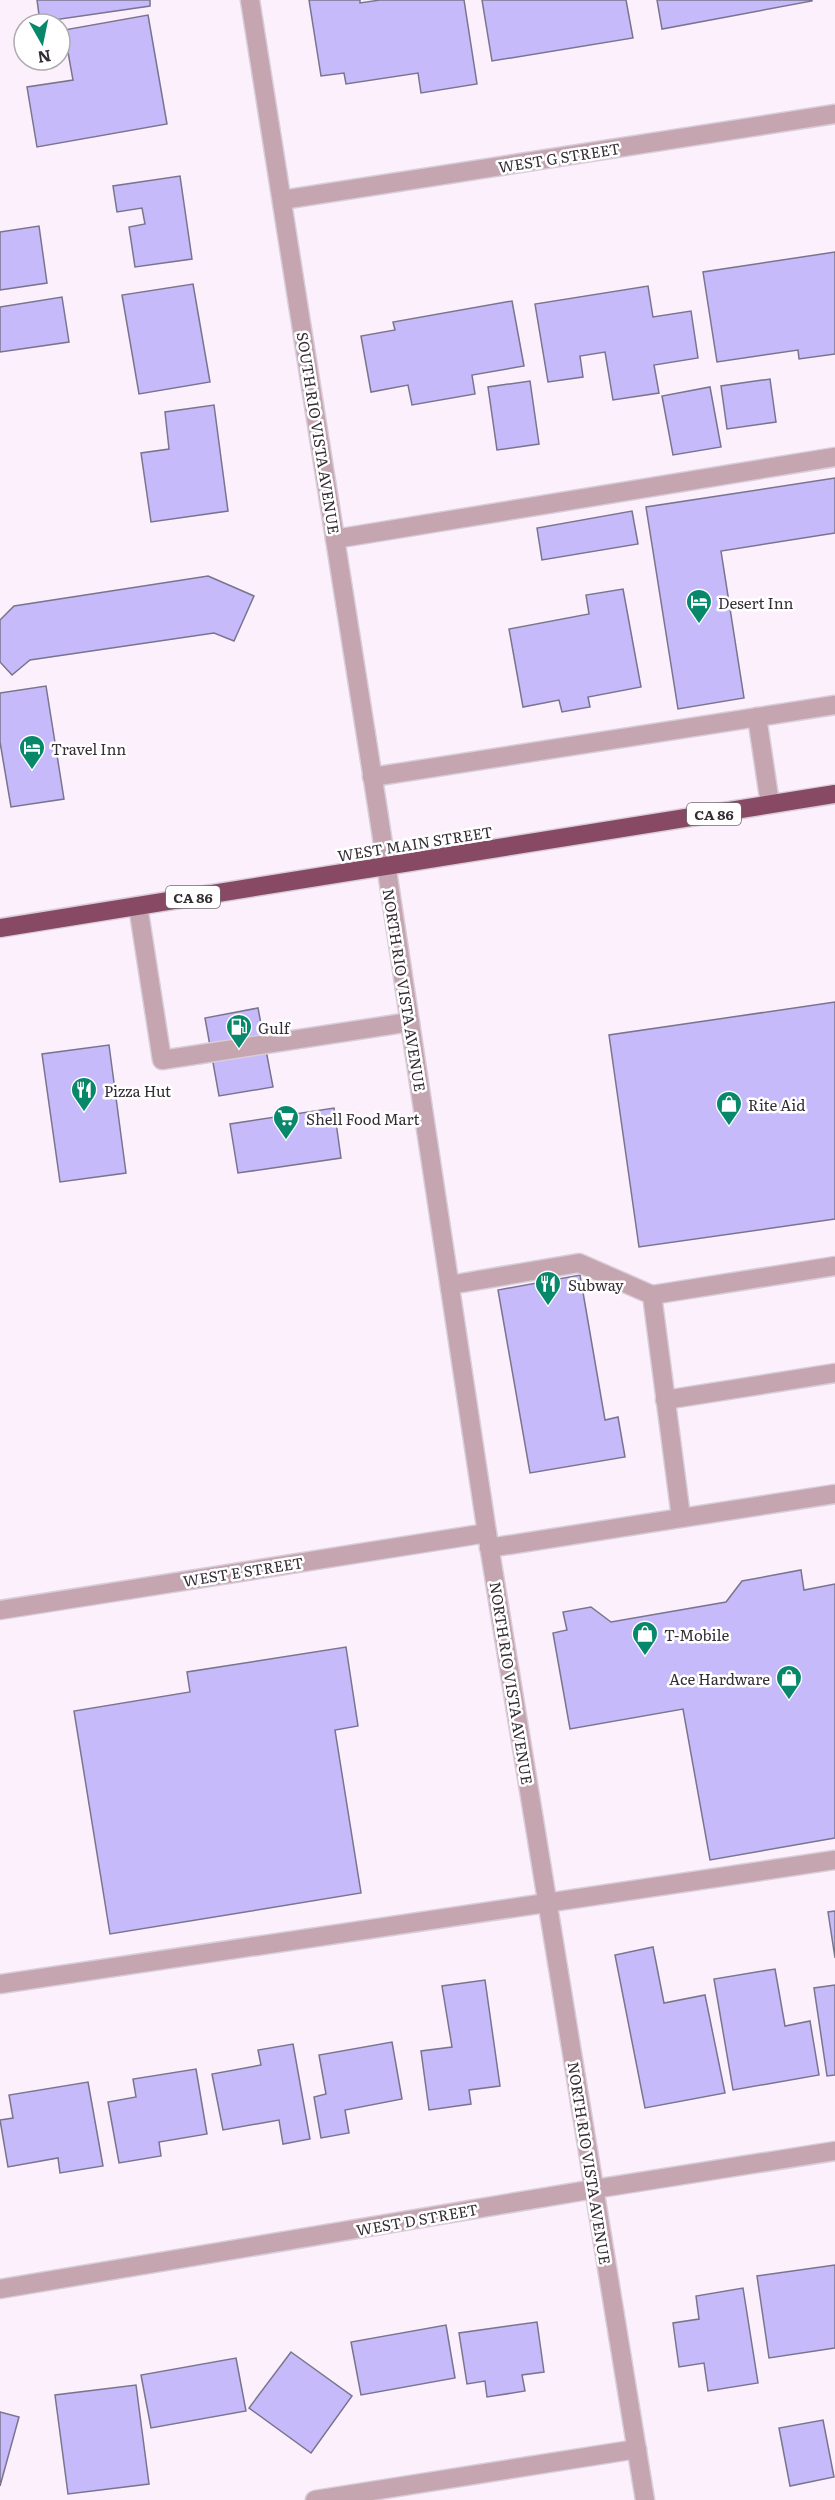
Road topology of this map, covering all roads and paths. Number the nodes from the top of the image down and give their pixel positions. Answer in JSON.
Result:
{"nodes":[{"id":1,"x":250,"y":0,"type":"edge"},
{"id":2,"x":835,"y":114,"type":"edge"},
{"id":3,"x":282,"y":200,"type":"junction"},
{"id":4,"x":835,"y":457,"type":"edge"},
{"id":5,"x":335,"y":538,"type":"junction"},
{"id":6,"x":835,"y":705,"type":"edge"},
{"id":7,"x":757,"y":717,"type":"junction"},
{"id":8,"x":372,"y":777,"type":"junction"},
{"id":9,"x":835,"y":794,"type":"edge"},
{"id":10,"x":770,"y":804,"type":"junction"},
{"id":11,"x":386,"y":866,"type":"junction"},
{"id":12,"x":138,"y":906,"type":"junction"},
{"id":13,"x":0,"y":928,"type":"edge"},
{"id":14,"x":410,"y":1022,"type":"junction"},
{"id":15,"x":835,"y":1266,"type":"edge"},
{"id":16,"x":450,"y":1285,"type":"junction"},
{"id":17,"x":652,"y":1295,"type":"junction"},
{"id":18,"x":835,"y":1373,"type":"edge"},
{"id":19,"x":665,"y":1400,"type":"junction"},
{"id":20,"x":835,"y":1494,"type":"edge"},
{"id":21,"x":681,"y":1517,"type":"junction"},
{"id":22,"x":488,"y":1540,"type":"junction"},
{"id":23,"x":0,"y":1610,"type":"edge"},
{"id":24,"x":835,"y":1860,"type":"edge"},
{"id":25,"x":548,"y":1905,"type":"junction"},
{"id":26,"x":0,"y":1984,"type":"edge"},
{"id":27,"x":835,"y":2151,"type":"edge"},
{"id":28,"x":594,"y":2188,"type":"junction"},
{"id":29,"x":0,"y":2289,"type":"edge"},
{"id":30,"x":637,"y":2449,"type":"junction"},
{"id":31,"x":315,"y":2500,"type":"edge"},
{"id":32,"x":645,"y":2500,"type":"edge"}],
"edges":[{"from":1,"to":3,"type":"street","name":"SOUTH RIO VISTA AVENUE"},
{"from":2,"to":3,"type":"street","name":"WEST G STREET"},
{"from":3,"to":5,"type":"street","name":"SOUTH RIO VISTA AVENUE"},
{"from":4,"to":5,"type":"street"},
{"from":5,"to":8,"type":"street","name":"SOUTH RIO VISTA AVENUE"},
{"from":6,"to":7,"type":"street"},
{"from":7,"to":8,"type":"street"},
{"from":7,"to":10,"type":"street"},
{"from":8,"to":11,"type":"street","name":"SOUTH RIO VISTA AVENUE"},
{"from":9,"to":10,"type":"highway","name":"WEST MAIN STREET","number":"CA 86"},
{"from":10,"to":11,"type":"highway","name":"WEST MAIN STREET","number":"CA 86"},
{"from":11,"to":12,"type":"highway","name":"WEST MAIN STREET","number":"CA 86"},
{"from":11,"to":14,"type":"street","name":"NORTH RIO VISTA AVENUE"},
{"from":12,"to":13,"type":"highway","name":"WEST MAIN STREET","number":"CA 86"},
{"from":12,"to":14,"type":"street"},
{"from":14,"to":16,"type":"street","name":"NORTH RIO VISTA AVENUE"},
{"from":15,"to":17,"type":"street"},
{"from":16,"to":17,"type":"street"},
{"from":16,"to":22,"type":"street","name":"NORTH RIO VISTA AVENUE"},
{"from":17,"to":19,"type":"street"},
{"from":18,"to":19,"type":"street"},
{"from":19,"to":21,"type":"street"},
{"from":20,"to":21,"type":"street","name":"WEST E STREET"},
{"from":21,"to":22,"type":"street","name":"WEST E STREET"},
{"from":22,"to":23,"type":"street","name":"WEST E STREET"},
{"from":22,"to":25,"type":"street","name":"NORTH RIO VISTA AVENUE"},
{"from":24,"to":25,"type":"street"},
{"from":25,"to":26,"type":"street"},
{"from":25,"to":28,"type":"street","name":"NORTH RIO VISTA AVENUE"},
{"from":27,"to":28,"type":"street","name":"WEST D STREET"},
{"from":28,"to":29,"type":"street","name":"WEST D STREET"},
{"from":28,"to":30,"type":"street","name":"NORTH RIO VISTA AVENUE"},
{"from":30,"to":31,"type":"street"},
{"from":30,"to":32,"type":"street","name":"NORTH RIO VISTA AVENUE"}]}
